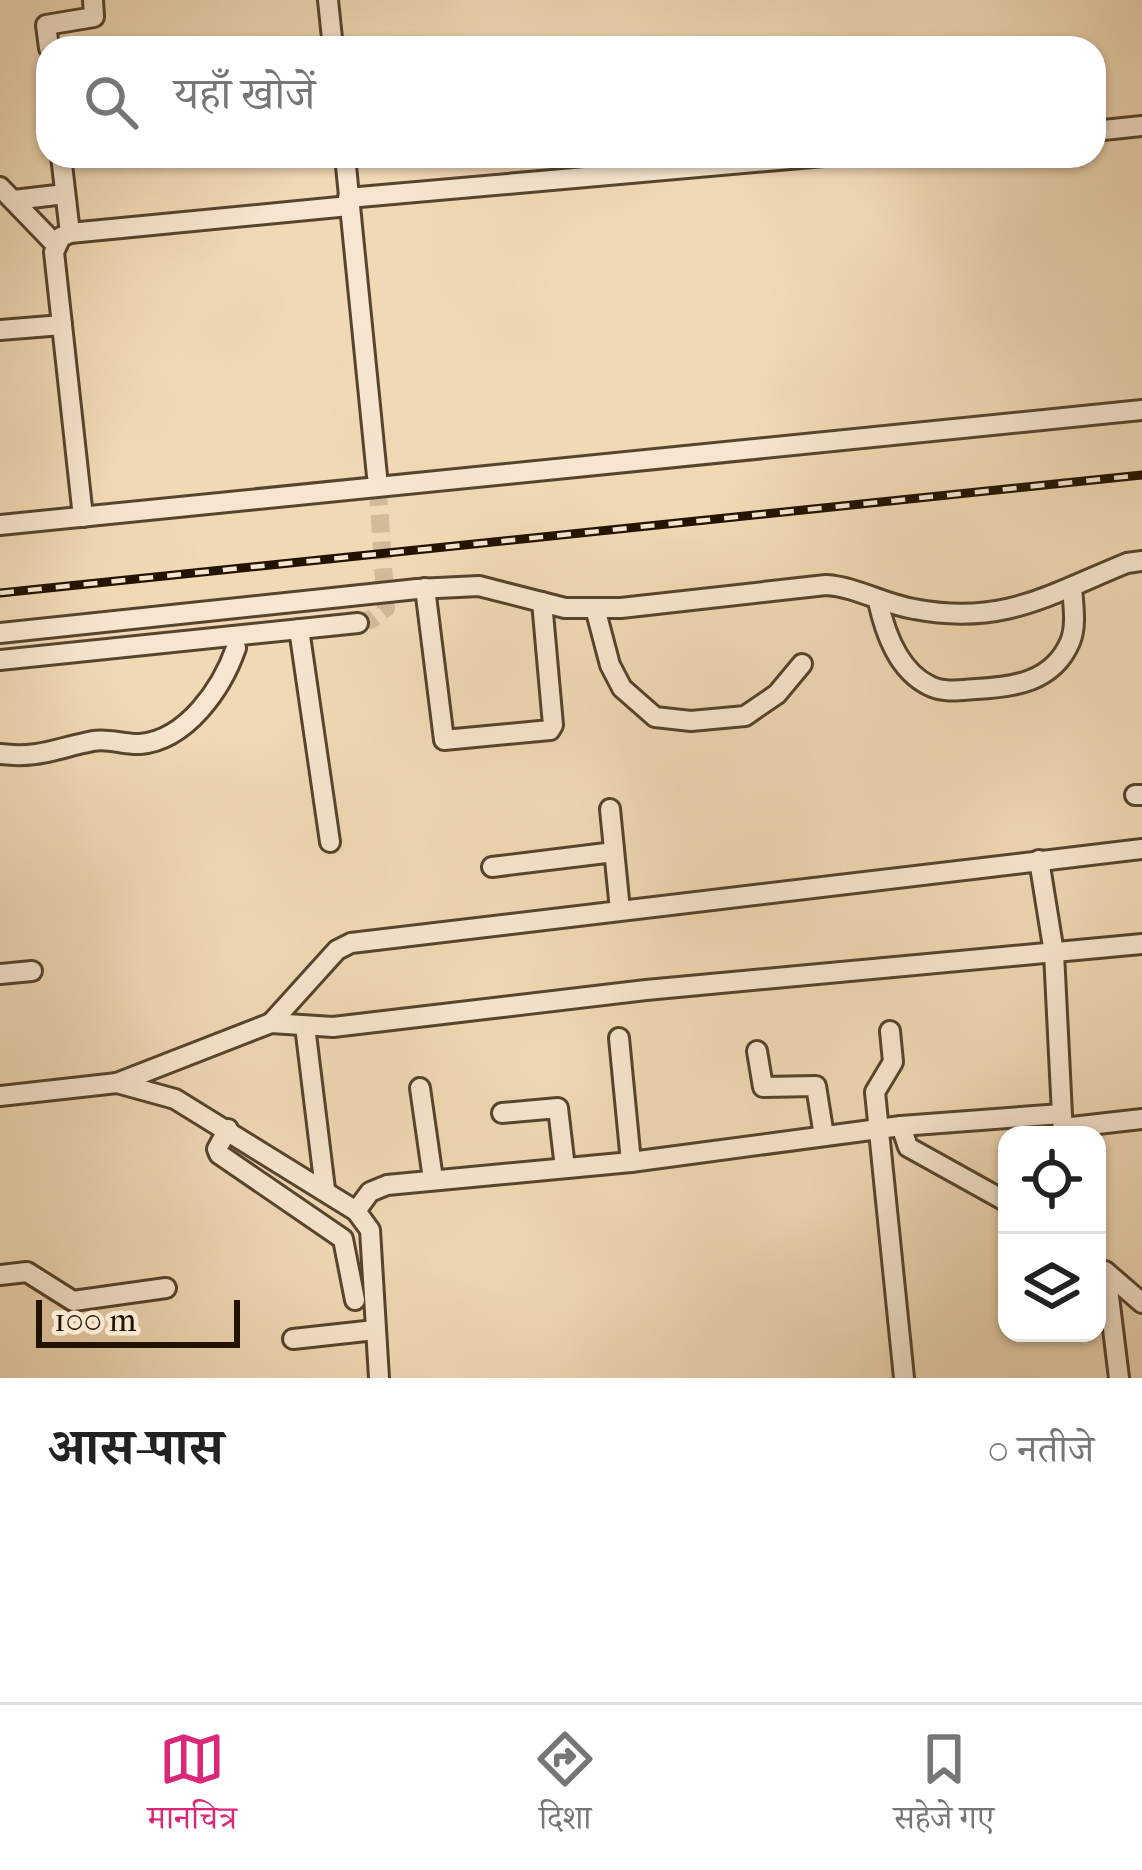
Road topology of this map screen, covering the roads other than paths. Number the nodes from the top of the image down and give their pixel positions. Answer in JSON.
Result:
{"nodes":[{"id":1,"x":93,"y":0,"type":"edge"},
{"id":2,"x":328,"y":0,"type":"edge"},
{"id":3,"x":47,"y":36,"type":"edge"},
{"id":4,"x":332,"y":36,"type":"edge"},
{"id":5,"x":1142,"y":126,"type":"edge"},
{"id":6,"x":1106,"y":129,"type":"edge"},
{"id":7,"x":62,"y":168,"type":"edge"},
{"id":8,"x":346,"y":168,"type":"edge"},
{"id":9,"x":677,"y":168,"type":"edge"},
{"id":10,"x":7,"y":193,"type":"edge"},
{"id":11,"x":65,"y":194,"type":"junction"},
{"id":12,"x":349,"y":202,"type":"junction"},
{"id":13,"x":63,"y":239,"type":"junction"},
{"id":14,"x":62,"y":325,"type":"junction"},
{"id":15,"x":0,"y":330,"type":"edge"},
{"id":16,"x":1142,"y":410,"type":"edge"},
{"id":17,"x":377,"y":476,"type":"tunnel mouth"},
{"id":18,"x":83,"y":517,"type":"junction"},
{"id":19,"x":0,"y":525,"type":"edge"},
{"id":20,"x":1142,"y":561,"type":"edge"},
{"id":21,"x":1072,"y":586,"type":"junction"},
{"id":22,"x":425,"y":588,"type":"junction"},
{"id":23,"x":878,"y":601,"type":"junction"},
{"id":24,"x":542,"y":602,"type":"junction"},
{"id":25,"x":595,"y":608,"type":"junction"},
{"id":26,"x":358,"y":623,"type":"dead end"},
{"id":27,"x":299,"y":629,"type":"junction"},
{"id":28,"x":0,"y":633,"type":"edge"},
{"id":29,"x":236,"y":648,"type":"dead end"},
{"id":30,"x":0,"y":660,"type":"edge"},
{"id":31,"x":802,"y":664,"type":"dead end"},
{"id":32,"x":0,"y":754,"type":"edge"},
{"id":33,"x":610,"y":809,"type":"dead end"},
{"id":34,"x":330,"y":842,"type":"dead end"},
{"id":35,"x":1142,"y":849,"type":"edge"},
{"id":36,"x":614,"y":852,"type":"junction"},
{"id":37,"x":1039,"y":860,"type":"junction"},
{"id":38,"x":492,"y":867,"type":"dead end"},
{"id":39,"x":620,"y":910,"type":"junction"},
{"id":40,"x":1142,"y":944,"type":"edge"},
{"id":41,"x":1054,"y":953,"type":"junction"},
{"id":42,"x":32,"y":970,"type":"dead end"},
{"id":43,"x":0,"y":974,"type":"edge"},
{"id":44,"x":271,"y":1023,"type":"junction"},
{"id":45,"x":304,"y":1026,"type":"junction"},
{"id":46,"x":890,"y":1031,"type":"dead end"},
{"id":47,"x":619,"y":1038,"type":"dead end"},
{"id":48,"x":757,"y":1051,"type":"dead end"},
{"id":49,"x":117,"y":1083,"type":"junction"},
{"id":50,"x":420,"y":1088,"type":"dead end"},
{"id":51,"x":0,"y":1096,"type":"edge"},
{"id":52,"x":502,"y":1112,"type":"dead end"},
{"id":53,"x":1142,"y":1119,"type":"edge"},
{"id":54,"x":1062,"y":1126,"type":"edge"},
{"id":55,"x":998,"y":1127,"type":"edge"},
{"id":56,"x":891,"y":1128,"type":"junction"},
{"id":57,"x":228,"y":1129,"type":"junction"},
{"id":58,"x":824,"y":1136,"type":"junction"},
{"id":59,"x":631,"y":1162,"type":"junction"},
{"id":60,"x":565,"y":1168,"type":"junction"},
{"id":61,"x":433,"y":1179,"type":"junction"},
{"id":62,"x":325,"y":1189,"type":"junction"},
{"id":63,"x":998,"y":1197,"type":"edge"},
{"id":64,"x":356,"y":1211,"type":"junction"},
{"id":65,"x":1106,"y":1273,"type":"edge"},
{"id":66,"x":0,"y":1275,"type":"edge"},
{"id":67,"x":166,"y":1288,"type":"dead end"},
{"id":68,"x":1106,"y":1299,"type":"edge"},
{"id":69,"x":355,"y":1300,"type":"dead end"},
{"id":70,"x":1142,"y":1304,"type":"edge"},
{"id":71,"x":375,"y":1330,"type":"junction"},
{"id":72,"x":293,"y":1339,"type":"dead end"},
{"id":73,"x":379,"y":1378,"type":"edge"},
{"id":74,"x":904,"y":1378,"type":"edge"},
{"id":75,"x":1119,"y":1378,"type":"edge"}],
"edges":[{"from":1,"to":3,"type":"street"},
{"from":2,"to":4,"type":"street"},
{"from":5,"to":6,"type":"street"},
{"from":7,"to":11,"type":"street"},
{"from":8,"to":12,"type":"street"},
{"from":9,"to":12,"type":"street"},
{"from":10,"to":11,"type":"street"},
{"from":10,"to":13,"type":"street"},
{"from":11,"to":13,"type":"street"},
{"from":12,"to":13,"type":"street"},
{"from":12,"to":17,"type":"street"},
{"from":13,"to":14,"type":"street"},
{"from":14,"to":15,"type":"street"},
{"from":14,"to":18,"type":"street"},
{"from":16,"to":18,"type":"street"},
{"from":18,"to":19,"type":"street"},
{"from":20,"to":21,"type":"street"},
{"from":21,"to":23,"type":"street"},
{"from":21,"to":23,"type":"street"},
{"from":22,"to":24,"type":"street"},
{"from":22,"to":24,"type":"street"},
{"from":22,"to":28,"type":"street"},
{"from":23,"to":25,"type":"street"},
{"from":24,"to":25,"type":"street"},
{"from":25,"to":31,"type":"street"},
{"from":26,"to":27,"type":"street"},
{"from":27,"to":30,"type":"street"},
{"from":27,"to":34,"type":"street"},
{"from":29,"to":32,"type":"street"},
{"from":33,"to":36,"type":"street"},
{"from":35,"to":37,"type":"street"},
{"from":36,"to":38,"type":"street"},
{"from":36,"to":39,"type":"street"},
{"from":37,"to":39,"type":"street"},
{"from":37,"to":41,"type":"street"},
{"from":39,"to":44,"type":"street"},
{"from":40,"to":41,"type":"street"},
{"from":41,"to":45,"type":"street"},
{"from":41,"to":54,"type":"street"},
{"from":42,"to":43,"type":"street"},
{"from":44,"to":45,"type":"street"},
{"from":44,"to":49,"type":"street"},
{"from":45,"to":62,"type":"street"},
{"from":46,"to":56,"type":"street"},
{"from":47,"to":59,"type":"street"},
{"from":48,"to":58,"type":"street"},
{"from":49,"to":51,"type":"street"},
{"from":49,"to":57,"type":"street"},
{"from":50,"to":61,"type":"street"},
{"from":52,"to":60,"type":"street"},
{"from":53,"to":54,"type":"street"},
{"from":55,"to":56,"type":"street"},
{"from":56,"to":58,"type":"street"},
{"from":56,"to":63,"type":"street"},
{"from":56,"to":74,"type":"street"},
{"from":57,"to":62,"type":"street"},
{"from":57,"to":69,"type":"street"},
{"from":58,"to":59,"type":"street"},
{"from":59,"to":60,"type":"street"},
{"from":60,"to":61,"type":"street"},
{"from":61,"to":64,"type":"street"},
{"from":62,"to":64,"type":"street"},
{"from":64,"to":71,"type":"street"},
{"from":65,"to":70,"type":"street"},
{"from":66,"to":67,"type":"street"},
{"from":68,"to":75,"type":"street"},
{"from":71,"to":72,"type":"street"},
{"from":71,"to":73,"type":"street"}]}
